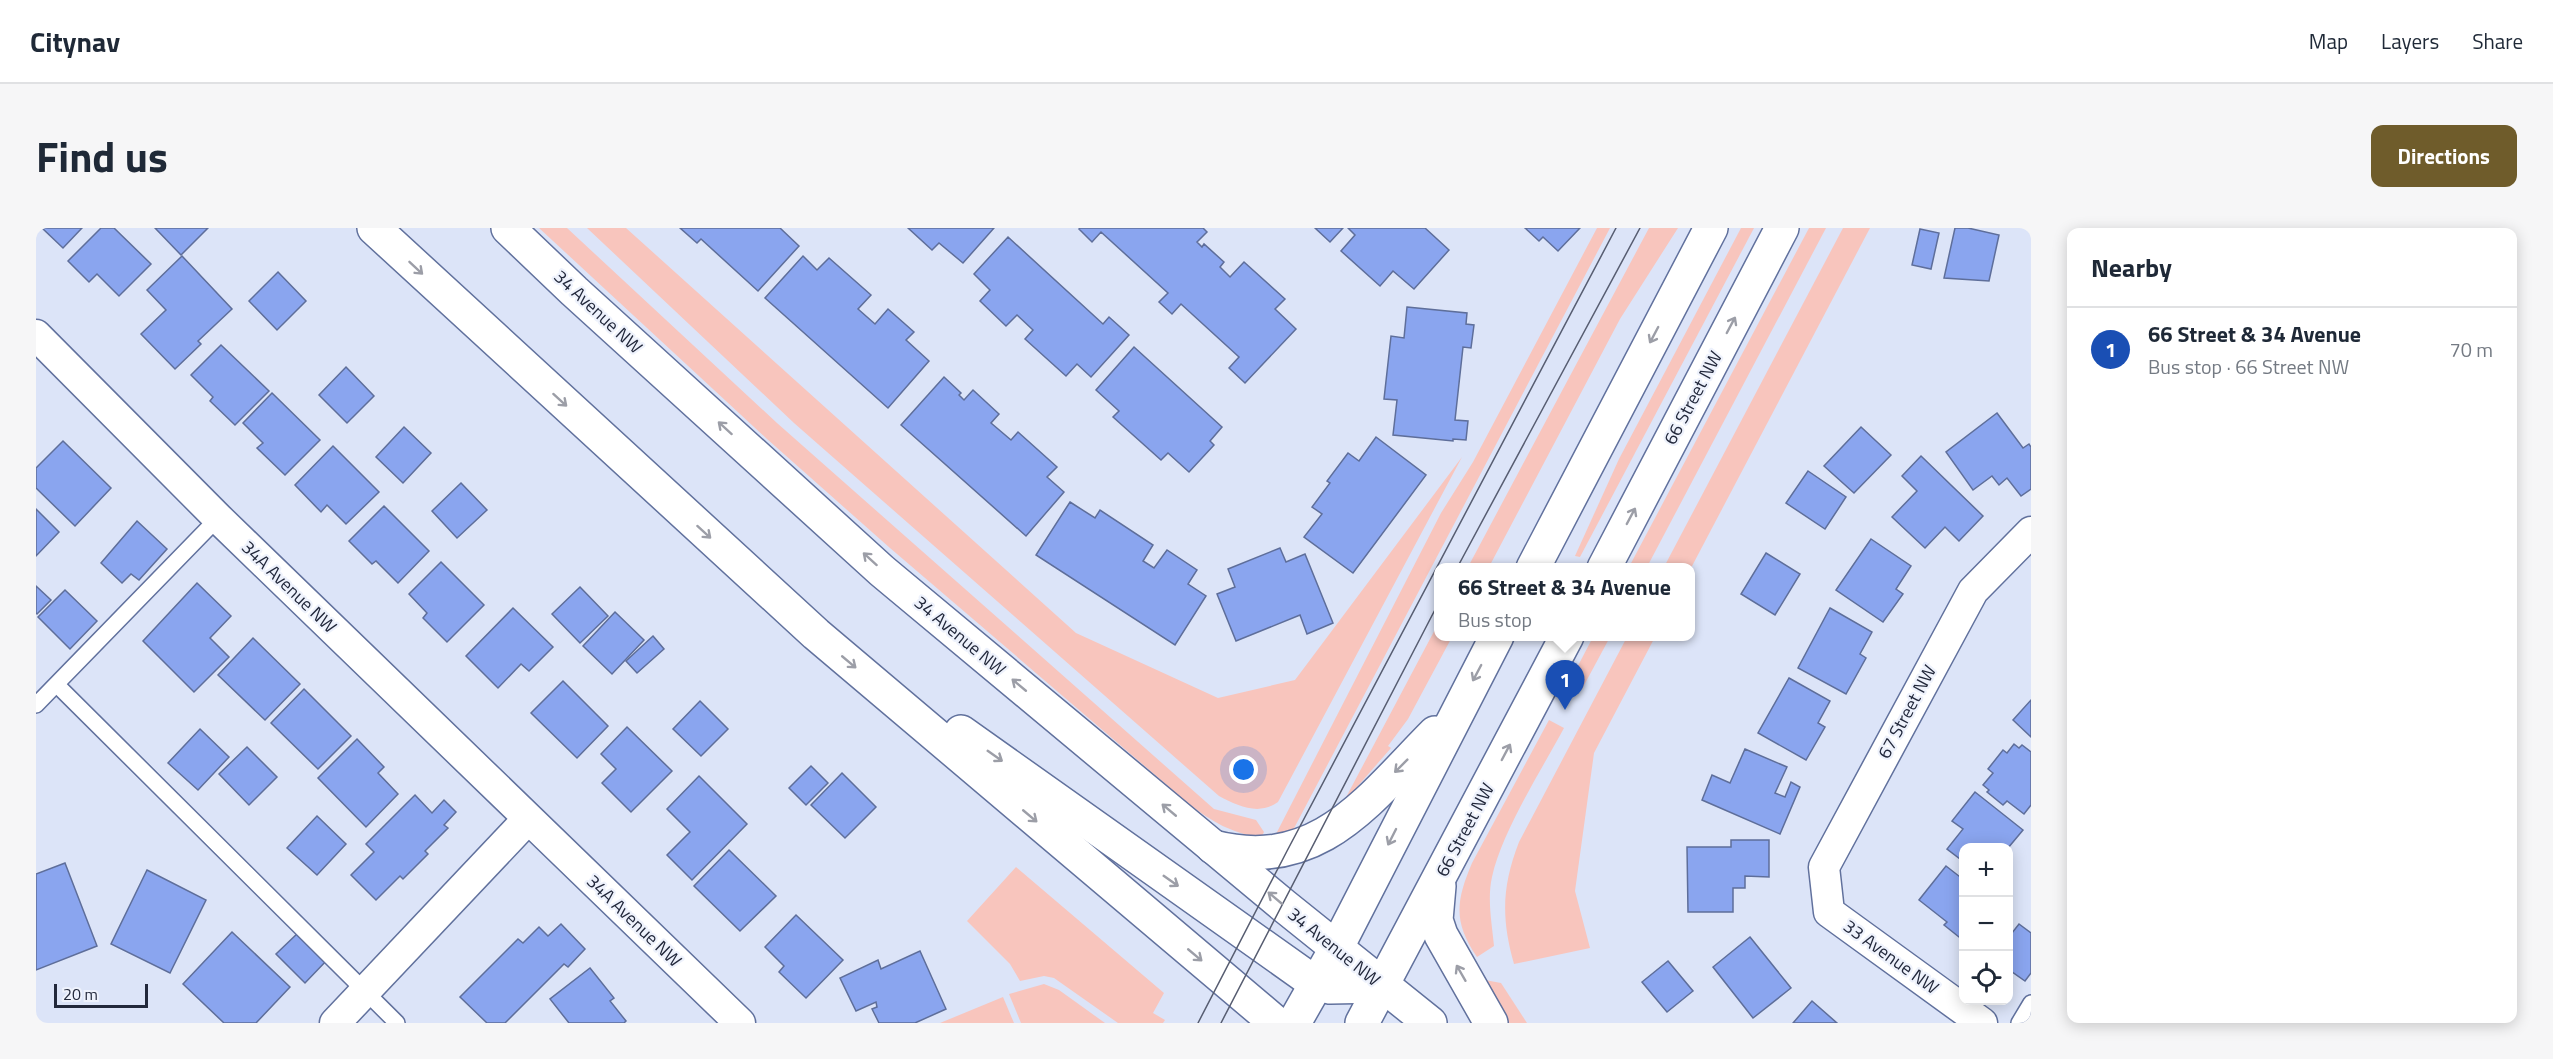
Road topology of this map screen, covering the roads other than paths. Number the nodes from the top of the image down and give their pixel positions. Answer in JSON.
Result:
{"nodes":[{"id":1,"x":374,"y":228,"type":"edge"},
{"id":2,"x":508,"y":228,"type":"edge"},
{"id":3,"x":1711,"y":228,"type":"edge"},
{"id":4,"x":1782,"y":228,"type":"edge"},
{"id":5,"x":42,"y":352,"type":"edge"},
{"id":6,"x":218,"y":518,"type":"junction"},
{"id":7,"x":2031,"y":532,"type":"edge"},
{"id":8,"x":1535,"y":563,"type":"edge"},
{"id":9,"x":1606,"y":563,"type":"edge"},
{"id":10,"x":1494,"y":641,"type":"edge"},
{"id":11,"x":1564,"y":641,"type":"edge"},
{"id":12,"x":57,"y":685,"type":"junction"},
{"id":13,"x":889,"y":697,"type":"junction"},
{"id":14,"x":36,"y":705,"type":"edge"},
{"id":15,"x":1458,"y":710,"type":"junction"},
{"id":16,"x":527,"y":820,"type":"junction"},
{"id":17,"x":1214,"y":847,"type":"junction"},
{"id":18,"x":1440,"y":878,"type":"junction"},
{"id":19,"x":1829,"y":912,"type":"joint"},
{"id":20,"x":1336,"y":949,"type":"junction"},
{"id":21,"x":1316,"y":983,"type":"junction"},
{"id":22,"x":1382,"y":986,"type":"junction"},
{"id":23,"x":364,"y":991,"type":"junction"},
{"id":24,"x":2031,"y":1003,"type":"edge"},
{"id":25,"x":335,"y":1023,"type":"edge"},
{"id":26,"x":397,"y":1023,"type":"edge"},
{"id":27,"x":740,"y":1023,"type":"edge"},
{"id":28,"x":1276,"y":1023,"type":"edge"},
{"id":29,"x":1294,"y":1023,"type":"edge"},
{"id":30,"x":1362,"y":1023,"type":"edge"},
{"id":31,"x":1430,"y":1023,"type":"edge"},
{"id":32,"x":1491,"y":1023,"type":"edge"},
{"id":33,"x":1982,"y":1023,"type":"edge"},
{"id":34,"x":2019,"y":1023,"type":"edge"}],
"edges":[{"from":1,"to":13,"type":"main road","one_way":true},
{"from":17,"to":2,"type":"main road","name":"34 Avenue NW","one_way":true},
{"from":3,"to":8,"type":"main road","one_way":true},
{"from":9,"to":4,"type":"main road","name":"66 Street NW","one_way":true},
{"from":5,"to":6,"type":"street","name":"34A Avenue NW"},
{"from":6,"to":12,"type":"lane"},
{"from":6,"to":16,"type":"street","name":"34A Avenue NW"},
{"from":7,"to":19,"type":"street","name":"67 Street NW"},
{"from":10,"to":15,"type":"main road","one_way":true},
{"from":18,"to":11,"type":"main road","name":"66 Street NW","one_way":true},
{"from":12,"to":14,"type":"lane"},
{"from":12,"to":23,"type":"lane"},
{"from":13,"to":21,"type":"main road","one_way":true},
{"from":13,"to":28,"type":"main road","one_way":true},
{"from":15,"to":17,"type":"main road","one_way":true},
{"from":15,"to":20,"type":"main road","one_way":true},
{"from":16,"to":23,"type":"street"},
{"from":16,"to":27,"type":"street","name":"34A Avenue NW"},
{"from":20,"to":17,"type":"main road","name":"34 Avenue NW","one_way":true},
{"from":18,"to":22,"type":"main road","name":"66 Street NW"},
{"from":32,"to":18,"type":"main road","one_way":true},
{"from":19,"to":33,"type":"street","name":"33 Avenue NW"},
{"from":20,"to":21,"type":"main road"},
{"from":20,"to":22,"type":"main road","name":"34 Avenue NW"},
{"from":21,"to":22,"type":"main road"},
{"from":21,"to":29,"type":"main road"},
{"from":22,"to":30,"type":"main road","name":"66 Street NW"},
{"from":22,"to":31,"type":"main road","name":"34 Avenue NW"},
{"from":23,"to":25,"type":"street"},
{"from":23,"to":26,"type":"lane"},
{"from":24,"to":34,"type":"lane"}]}
